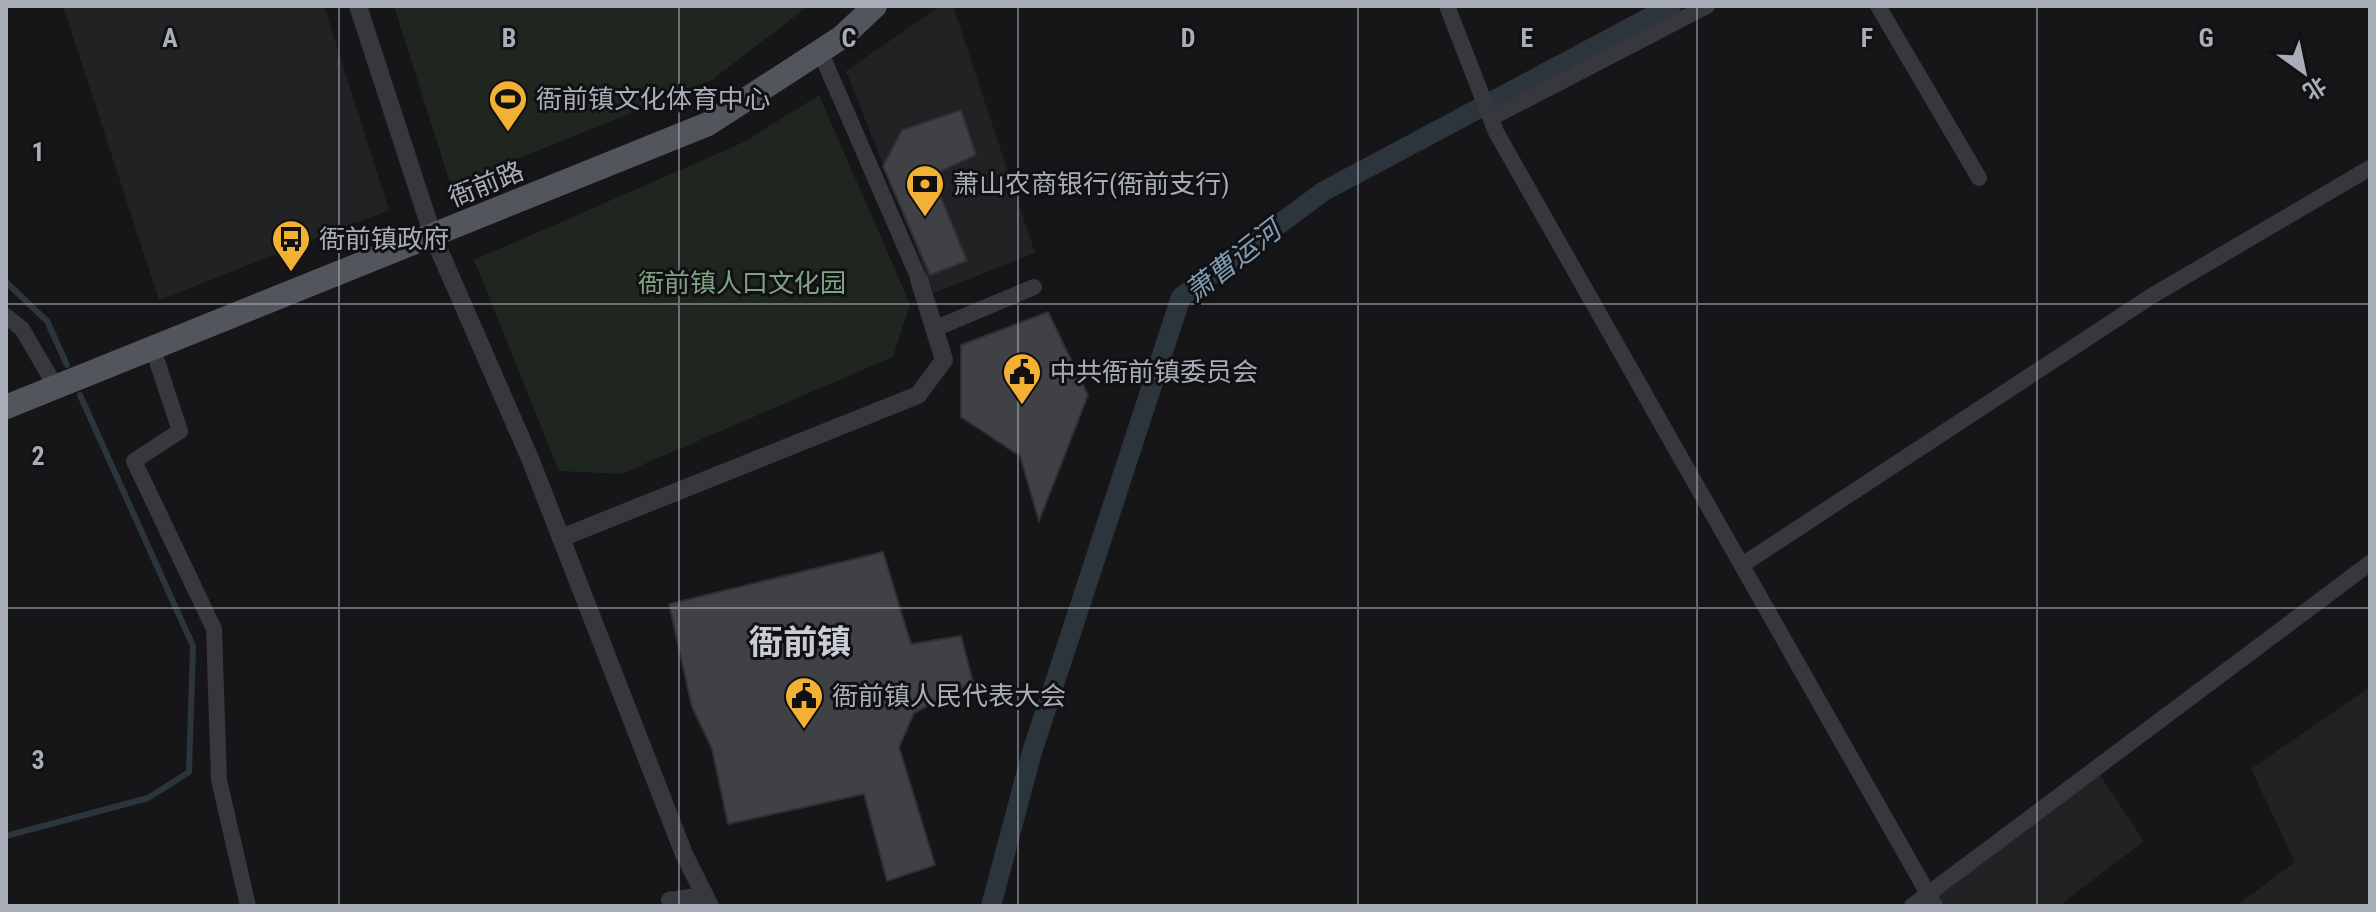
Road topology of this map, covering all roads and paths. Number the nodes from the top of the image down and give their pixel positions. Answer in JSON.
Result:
{"nodes":[{"id":1,"x":358,"y":6,"type":"edge"},
{"id":2,"x":875,"y":6,"type":"edge"},
{"id":3,"x":1447,"y":6,"type":"edge"},
{"id":4,"x":1707,"y":6,"type":"edge"},
{"id":5,"x":1878,"y":6,"type":"edge"},
{"id":6,"x":820,"y":51,"type":"junction"},
{"id":7,"x":1494,"y":125,"type":"junction"},
{"id":8,"x":2370,"y":168,"type":"edge"},
{"id":9,"x":1979,"y":178,"type":"dead end"},
{"id":10,"x":433,"y":236,"type":"junction"},
{"id":11,"x":919,"y":279,"type":"joint"},
{"id":12,"x":1034,"y":287,"type":"dead end"},
{"id":13,"x":6,"y":316,"type":"edge"},
{"id":14,"x":934,"y":329,"type":"junction"},
{"id":15,"x":153,"y":349,"type":"junction"},
{"id":16,"x":56,"y":387,"type":"junction"},
{"id":17,"x":6,"y":407,"type":"edge"},
{"id":18,"x":561,"y":538,"type":"junction"},
{"id":19,"x":2370,"y":563,"type":"edge"},
{"id":20,"x":1742,"y":565,"type":"junction"},
{"id":21,"x":707,"y":900,"type":"edge"},
{"id":22,"x":1932,"y":900,"type":"edge"},
{"id":23,"x":248,"y":906,"type":"edge"},
{"id":24,"x":672,"y":906,"type":"edge"},
{"id":25,"x":1912,"y":906,"type":"edge"}],
"edges":[{"from":1,"to":10,"type":"street"},
{"from":2,"to":6,"type":"main road","name":"衙前路"},
{"from":3,"to":7,"type":"street"},
{"from":4,"to":7,"type":"street"},
{"from":5,"to":9,"type":"street"},
{"from":6,"to":10,"type":"main road","name":"衙前路"},
{"from":6,"to":11,"type":"street"},
{"from":7,"to":20,"type":"street"},
{"from":8,"to":20,"type":"street"},
{"from":10,"to":15,"type":"main road","name":"衙前路"},
{"from":10,"to":18,"type":"street"},
{"from":11,"to":14,"type":"street"},
{"from":12,"to":14,"type":"street"},
{"from":13,"to":16,"type":"street"},
{"from":14,"to":18,"type":"street"},
{"from":15,"to":16,"type":"main road","name":"衙前路"},
{"from":15,"to":23,"type":"street"},
{"from":16,"to":17,"type":"main road","name":"衙前路"},
{"from":18,"to":21,"type":"street"},
{"from":19,"to":22,"type":"street"},
{"from":20,"to":22,"type":"street"},
{"from":21,"to":24,"type":"street"},
{"from":22,"to":25,"type":"street"}]}
